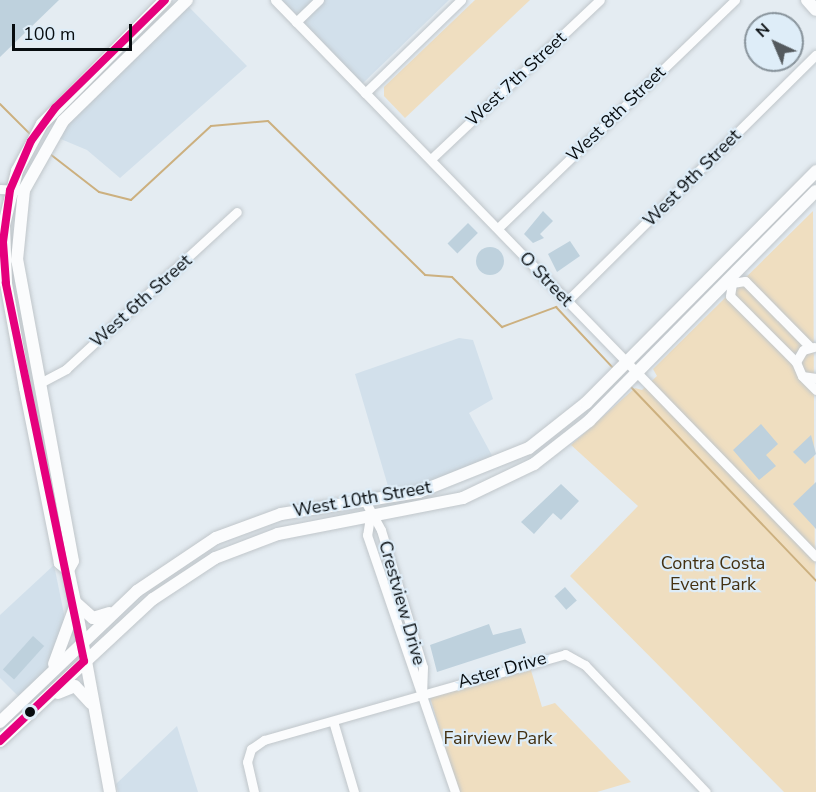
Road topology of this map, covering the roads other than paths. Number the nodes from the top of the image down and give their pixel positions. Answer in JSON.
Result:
{"nodes":[{"id":1,"x":165,"y":0,"type":"edge"},
{"id":2,"x":187,"y":0,"type":"edge"},
{"id":3,"x":275,"y":0,"type":"edge"},
{"id":4,"x":320,"y":0,"type":"edge"},
{"id":5,"x":461,"y":0,"type":"edge"},
{"id":6,"x":600,"y":0,"type":"edge"},
{"id":7,"x":735,"y":0,"type":"edge"},
{"id":8,"x":807,"y":0,"type":"edge"},
{"id":9,"x":816,"y":10,"type":"edge"},
{"id":10,"x":296,"y":22,"type":"junction"},
{"id":11,"x":816,"y":55,"type":"edge"},
{"id":12,"x":366,"y":93,"type":"junction"},
{"id":13,"x":431,"y":159,"type":"junction"},
{"id":14,"x":816,"y":171,"type":"edge"},
{"id":15,"x":5,"y":189,"type":"edge"},
{"id":16,"x":24,"y":190,"type":"junction"},
{"id":17,"x":816,"y":191,"type":"edge"},
{"id":18,"x":237,"y":212,"type":"dead end"},
{"id":19,"x":498,"y":228,"type":"junction"},
{"id":20,"x":717,"y":267,"type":"junction"},
{"id":21,"x":731,"y":281,"type":"junction"},
{"id":22,"x":567,"y":301,"type":"junction"},
{"id":23,"x":813,"y":348,"type":"edge"},
{"id":24,"x":626,"y":360,"type":"junction"},
{"id":25,"x":796,"y":362,"type":"junction"},
{"id":26,"x":637,"y":370,"type":"junction"},
{"id":27,"x":802,"y":376,"type":"junction"},
{"id":28,"x":816,"y":378,"type":"edge"},
{"id":29,"x":40,"y":383,"type":"junction"},
{"id":30,"x":816,"y":390,"type":"edge"},
{"id":31,"x":365,"y":501,"type":"junction"},
{"id":32,"x":370,"y":517,"type":"junction"},
{"id":33,"x":816,"y":557,"type":"edge"},
{"id":34,"x":68,"y":570,"type":"junction"},
{"id":35,"x":76,"y":604,"type":"junction"},
{"id":36,"x":120,"y":607,"type":"junction"},
{"id":37,"x":81,"y":643,"type":"junction"},
{"id":38,"x":84,"y":662,"type":"junction"},
{"id":39,"x":45,"y":677,"type":"junction"},
{"id":40,"x":422,"y":693,"type":"junction"},
{"id":41,"x":93,"y":706,"type":"junction"},
{"id":42,"x":31,"y":714,"type":"junction"},
{"id":43,"x":333,"y":721,"type":"junction"},
{"id":44,"x":0,"y":722,"type":"edge"},
{"id":45,"x":0,"y":741,"type":"edge"},
{"id":46,"x":110,"y":792,"type":"edge"},
{"id":47,"x":254,"y":792,"type":"edge"},
{"id":48,"x":354,"y":792,"type":"edge"},
{"id":49,"x":455,"y":792,"type":"edge"},
{"id":50,"x":706,"y":792,"type":"edge"}],
"edges":[{"from":1,"to":15,"type":"main road"},
{"from":2,"to":16,"type":"main road"},
{"from":3,"to":10,"type":"street","name":"O Street"},
{"from":4,"to":10,"type":"street"},
{"from":5,"to":12,"type":"street"},
{"from":6,"to":13,"type":"street","name":"West 7th Street"},
{"from":7,"to":19,"type":"street","name":"West 8th Street"},
{"from":8,"to":9,"type":"main road"},
{"from":10,"to":12,"type":"street","name":"O Street"},
{"from":11,"to":22,"type":"street","name":"West 9th Street"},
{"from":12,"to":13,"type":"street","name":"O Street"},
{"from":13,"to":19,"type":"street","name":"O Street"},
{"from":14,"to":20,"type":"main road","name":"West 10th Street"},
{"from":15,"to":16,"type":"street"},
{"from":15,"to":34,"type":"main road"},
{"from":16,"to":29,"type":"main road"},
{"from":17,"to":21,"type":"main road","name":"West 10th Street"},
{"from":18,"to":29,"type":"street","name":"West 6th Street"},
{"from":19,"to":22,"type":"street","name":"O Street"},
{"from":20,"to":21,"type":"street"},
{"from":20,"to":24,"type":"main road","name":"West 10th Street"},
{"from":21,"to":23,"type":"street"},
{"from":21,"to":25,"type":"street"},
{"from":21,"to":26,"type":"main road","name":"West 10th Street"},
{"from":22,"to":24,"type":"street","name":"O Street"},
{"from":23,"to":25,"type":"street"},
{"from":24,"to":26,"type":"street","name":"O Street"},
{"from":24,"to":31,"type":"main road","name":"West 10th Street"},
{"from":25,"to":27,"type":"street"},
{"from":26,"to":32,"type":"main road","name":"West 10th Street"},
{"from":26,"to":33,"type":"street","name":"O Street"},
{"from":27,"to":28,"type":"street"},
{"from":27,"to":30,"type":"street"},
{"from":29,"to":34,"type":"main road"},
{"from":31,"to":32,"type":"street","name":"Crestview Drive"},
{"from":31,"to":36,"type":"main road","name":"West 10th Street"},
{"from":32,"to":38,"type":"main road","name":"West 10th Street"},
{"from":32,"to":40,"type":"street","name":"Crestview Drive"},
{"from":32,"to":40,"type":"street","name":"Crestview Drive"},
{"from":34,"to":35,"type":"main road"},
{"from":35,"to":36,"type":"main road"},
{"from":35,"to":37,"type":"main road"},
{"from":35,"to":39,"type":"main road"},
{"from":36,"to":37,"type":"main road","name":"West 10th Street"},
{"from":37,"to":38,"type":"main road"},
{"from":37,"to":39,"type":"main road","name":"West 10th Street"},
{"from":38,"to":41,"type":"main road"},
{"from":38,"to":42,"type":"main road","name":"West 10th Street"},
{"from":39,"to":44,"type":"main road"},
{"from":40,"to":43,"type":"street","name":"Aster Drive"},
{"from":40,"to":49,"type":"street","name":"Crestview Drive"},
{"from":40,"to":50,"type":"street","name":"Aster Drive"},
{"from":41,"to":42,"type":"main road"},
{"from":41,"to":46,"type":"main road"},
{"from":42,"to":45,"type":"main road"},
{"from":43,"to":47,"type":"street","name":"Aster Drive"},
{"from":43,"to":48,"type":"street"}]}
